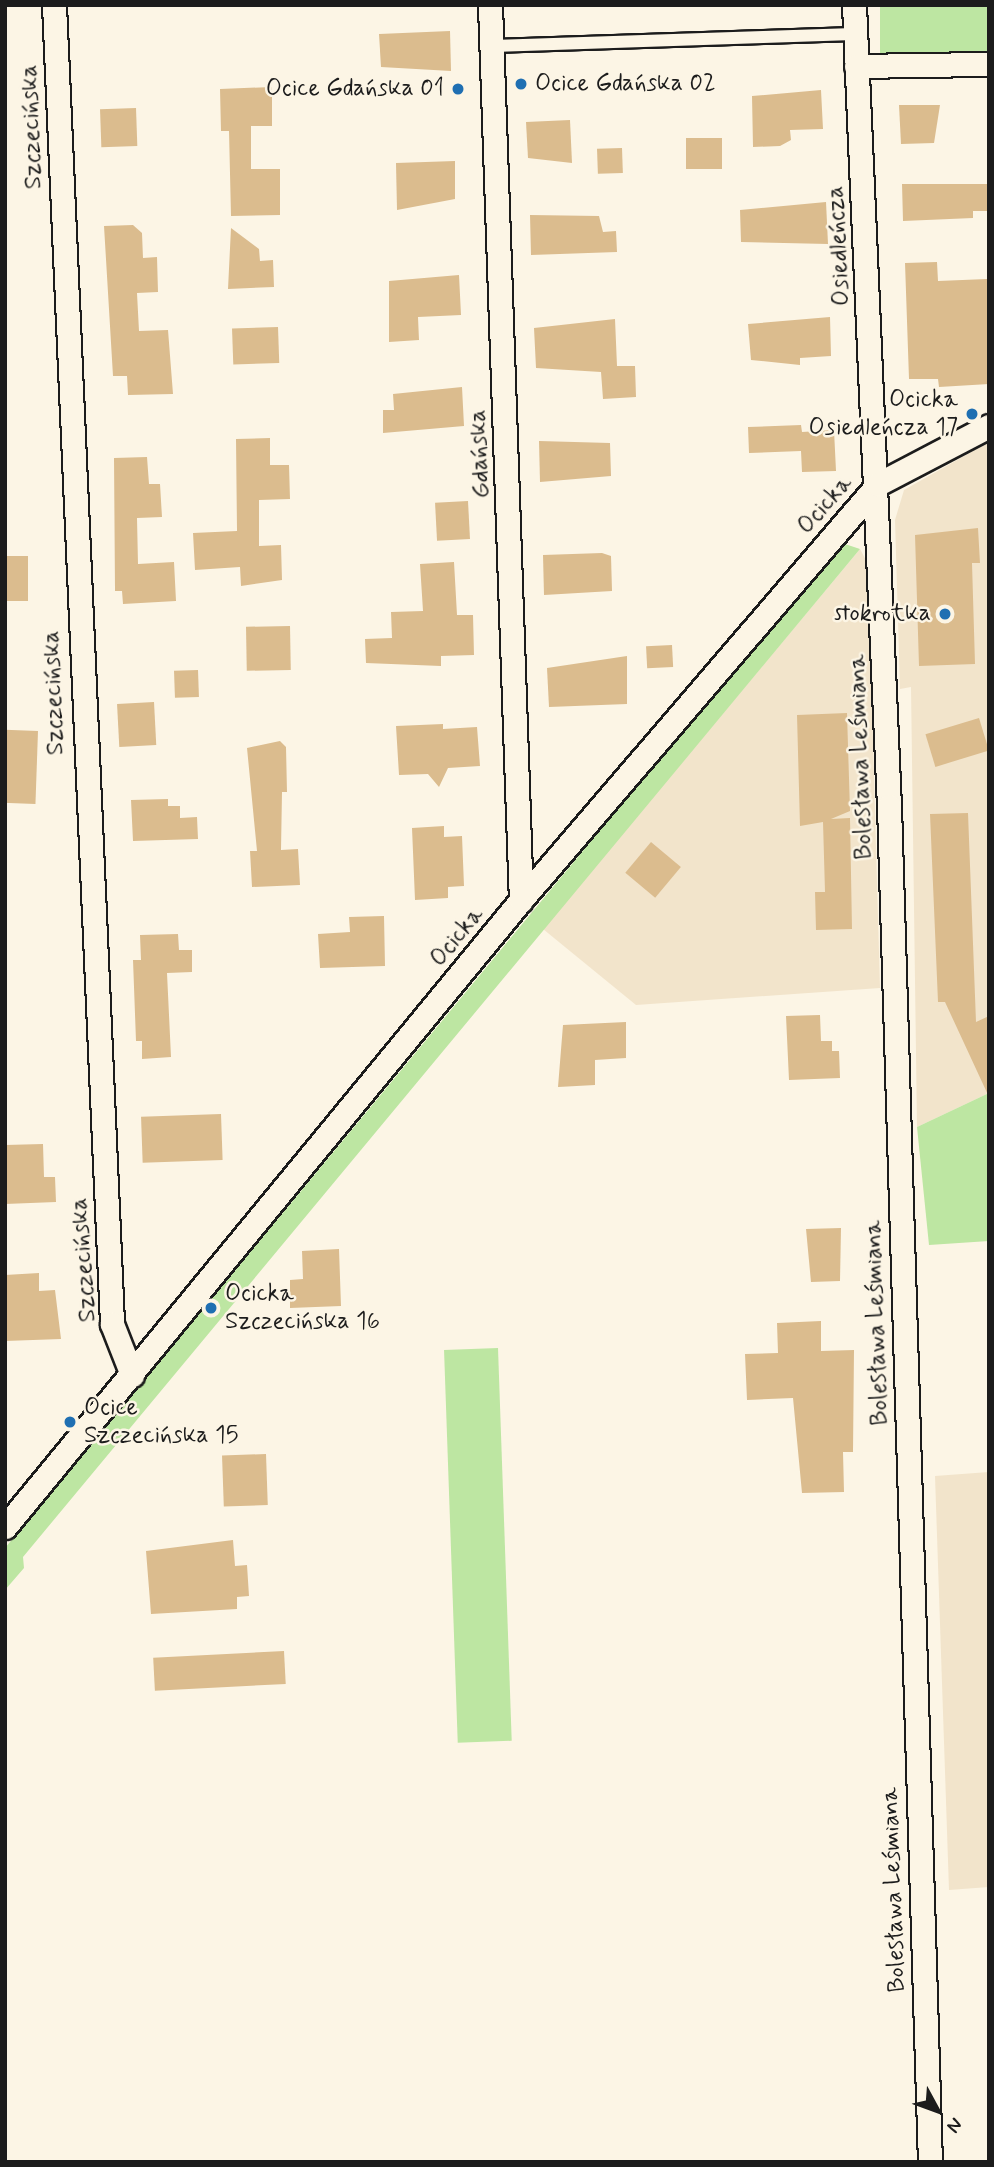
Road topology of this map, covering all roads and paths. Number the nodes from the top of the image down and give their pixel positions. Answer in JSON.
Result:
{"nodes":[{"id":1,"x":54,"y":5,"type":"edge"},
{"id":2,"x":490,"y":5,"type":"edge"},
{"id":3,"x":854,"y":5,"type":"edge"},
{"id":4,"x":855,"y":34,"type":"junction"},
{"id":5,"x":492,"y":46,"type":"junction"},
{"id":6,"x":989,"y":64,"type":"edge"},
{"id":7,"x":856,"y":66,"type":"junction"},
{"id":8,"x":989,"y":426,"type":"edge"},
{"id":9,"x":878,"y":484,"type":"junction"},
{"id":10,"x":521,"y":900,"type":"junction"},
{"id":11,"x":132,"y":1376,"type":"junction"},
{"id":12,"x":5,"y":1528,"type":"edge"},
{"id":13,"x":930,"y":2162,"type":"edge"}],
"edges":[{"from":1,"to":11,"type":"street","name":"Szczecińska"},
{"from":2,"to":5,"type":"street","name":"Gdańska"},
{"from":3,"to":4,"type":"street","name":"Osiedleńcza"},
{"from":4,"to":5,"type":"lane"},
{"from":4,"to":7,"type":"street","name":"Osiedleńcza"},
{"from":5,"to":10,"type":"street","name":"Gdańska"},
{"from":6,"to":7,"type":"street"},
{"from":7,"to":9,"type":"street","name":"Osiedleńcza"},
{"from":8,"to":9,"type":"street","name":"Ocicka"},
{"from":9,"to":10,"type":"street","name":"Ocicka"},
{"from":9,"to":13,"type":"street","name":"Bolesława Leśmiana"},
{"from":10,"to":11,"type":"street","name":"Ocicka"},
{"from":11,"to":12,"type":"street","name":"Ocicka"}]}
